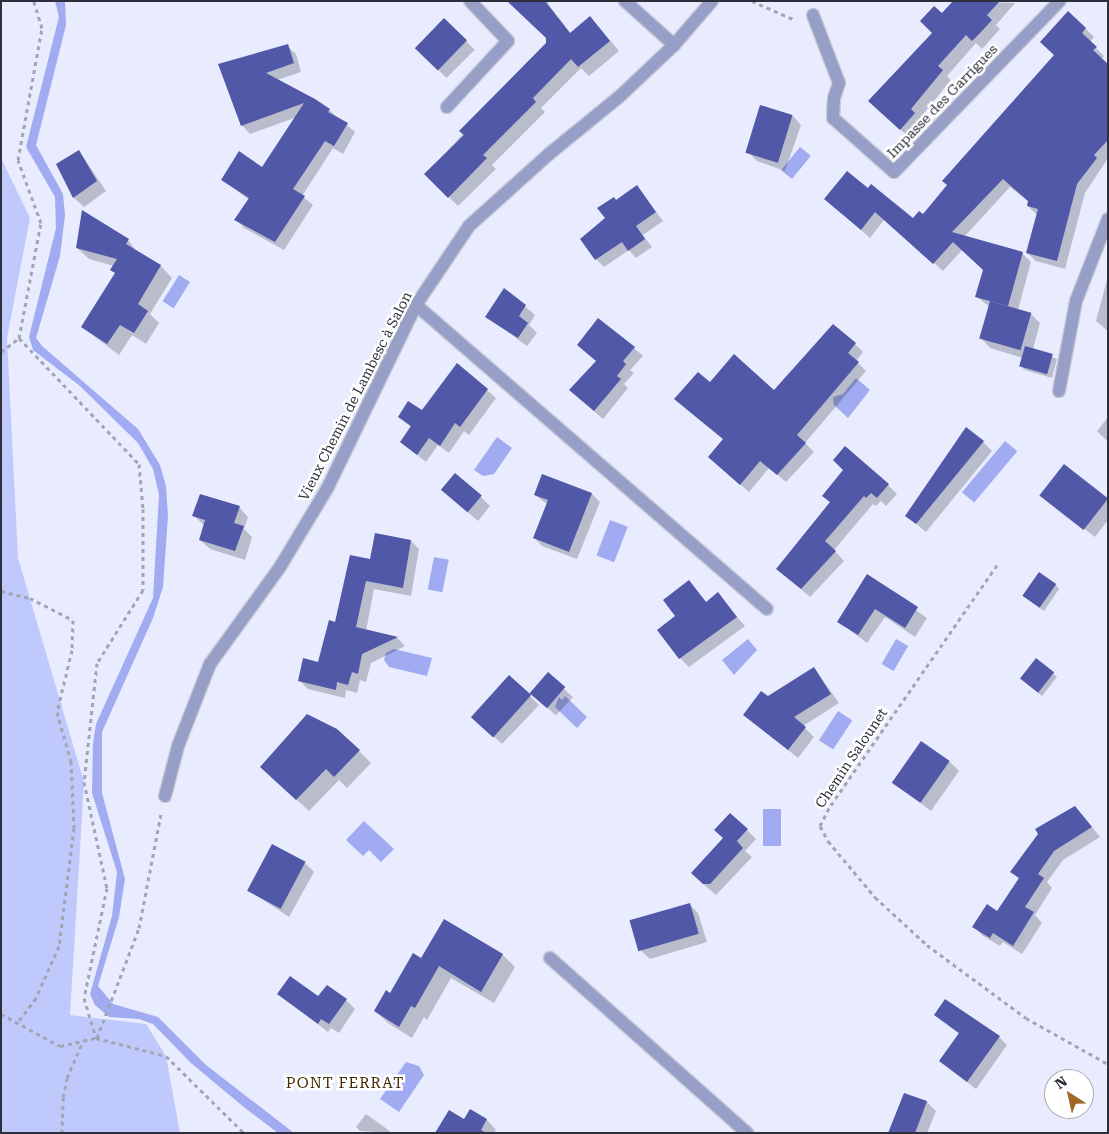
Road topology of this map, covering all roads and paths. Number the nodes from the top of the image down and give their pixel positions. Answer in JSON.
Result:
{"nodes":[{"id":1,"x":34,"y":1,"type":"edge"},
{"id":2,"x":470,"y":1,"type":"edge"},
{"id":3,"x":624,"y":1,"type":"edge"},
{"id":4,"x":712,"y":1,"type":"edge"},
{"id":5,"x":752,"y":1,"type":"edge"},
{"id":6,"x":1060,"y":1,"type":"edge"},
{"id":7,"x":813,"y":15,"type":"dead end"},
{"id":8,"x":820,"y":30,"type":"junction"},
{"id":9,"x":674,"y":45,"type":"junction"},
{"id":10,"x":447,"y":107,"type":"dead end"},
{"id":11,"x":1108,"y":220,"type":"edge"},
{"id":12,"x":416,"y":305,"type":"junction"},
{"id":13,"x":19,"y":338,"type":"junction"},
{"id":14,"x":1,"y":352,"type":"edge"},
{"id":15,"x":1059,"y":391,"type":"dead end"},
{"id":16,"x":997,"y":565,"type":"dead end"},
{"id":17,"x":1,"y":591,"type":"edge"},
{"id":18,"x":767,"y":609,"type":"dead end"},
{"id":19,"x":165,"y":796,"type":"joint"},
{"id":20,"x":550,"y":958,"type":"dead end"},
{"id":21,"x":1,"y":1014,"type":"edge"},
{"id":22,"x":17,"y":1023,"type":"junction"},
{"id":23,"x":96,"y":1038,"type":"junction"},
{"id":24,"x":83,"y":1041,"type":"junction"},
{"id":25,"x":1108,"y":1064,"type":"edge"},
{"id":26,"x":62,"y":1133,"type":"edge"},
{"id":27,"x":244,"y":1133,"type":"edge"},
{"id":28,"x":747,"y":1133,"type":"edge"}],
"edges":[{"from":1,"to":13,"type":"path"},
{"from":2,"to":10,"type":"street"},
{"from":3,"to":9,"type":"street"},
{"from":4,"to":9,"type":"street","name":"Vieux Chemin de Lambesc à Salon"},
{"from":5,"to":8,"type":"path"},
{"from":6,"to":8,"type":"street","name":"Impasse des Garrigues"},
{"from":7,"to":8,"type":"street","name":"Impasse des Garrigues"},
{"from":9,"to":12,"type":"street","name":"Vieux Chemin de Lambesc à Salon"},
{"from":11,"to":15,"type":"street"},
{"from":12,"to":18,"type":"street"},
{"from":12,"to":19,"type":"street","name":"Vieux Chemin de Lambesc à Salon"},
{"from":13,"to":14,"type":"path"},
{"from":13,"to":23,"type":"path"},
{"from":16,"to":25,"type":"path","name":"Chemin Salounet"},
{"from":17,"to":22,"type":"path"},
{"from":19,"to":23,"type":"path"},
{"from":20,"to":28,"type":"street"},
{"from":21,"to":22,"type":"path"},
{"from":22,"to":24,"type":"path"},
{"from":23,"to":24,"type":"path"},
{"from":23,"to":27,"type":"path"},
{"from":24,"to":26,"type":"path"}]}
